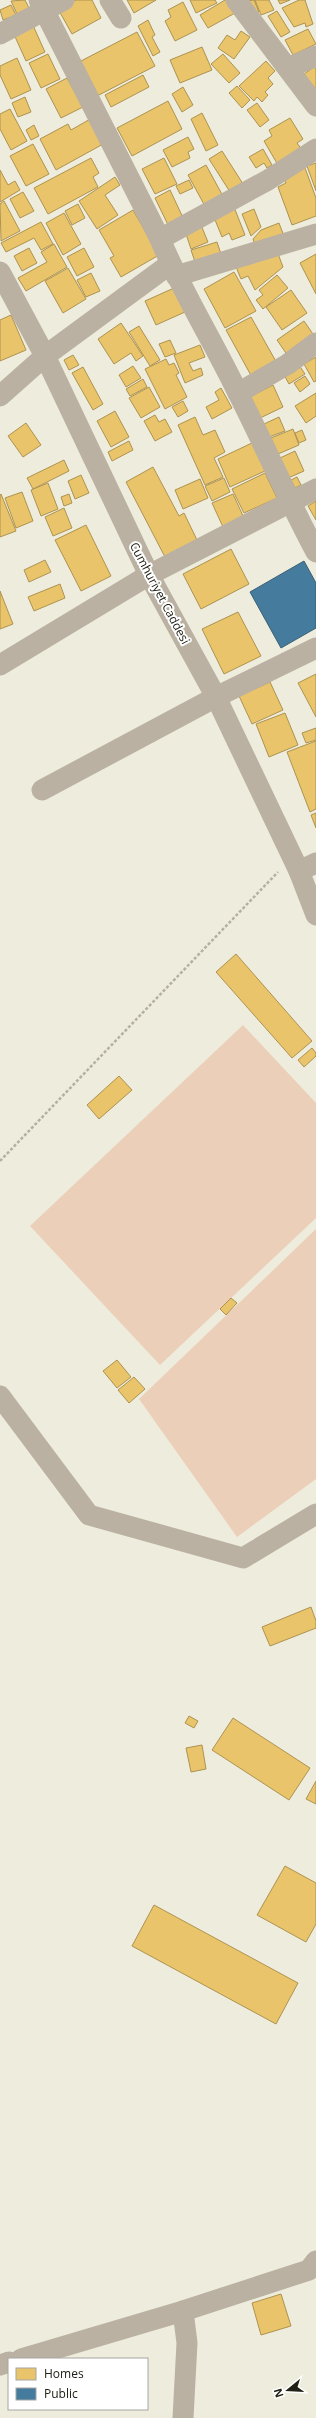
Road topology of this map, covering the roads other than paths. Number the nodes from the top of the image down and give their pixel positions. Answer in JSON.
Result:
{"nodes":[{"id":1,"x":64,"y":0,"type":"edge"},
{"id":2,"x":110,"y":0,"type":"edge"},
{"id":3,"x":236,"y":0,"type":"edge"},
{"id":4,"x":42,"y":5,"type":"edge"},
{"id":5,"x":121,"y":18,"type":"dead end"},
{"id":6,"x":0,"y":34,"type":"edge"},
{"id":7,"x":316,"y":56,"type":"edge"},
{"id":8,"x":288,"y":68,"type":"junction"},
{"id":9,"x":316,"y":106,"type":"edge"},
{"id":10,"x":316,"y":149,"type":"edge"},
{"id":11,"x":316,"y":234,"type":"edge"},
{"id":12,"x":160,"y":239,"type":"junction"},
{"id":13,"x":173,"y":270,"type":"junction"},
{"id":14,"x":0,"y":272,"type":"edge"},
{"id":15,"x":316,"y":343,"type":"edge"},
{"id":16,"x":45,"y":356,"type":"junction"},
{"id":17,"x":238,"y":393,"type":"junction"},
{"id":18,"x":0,"y":396,"type":"edge"},
{"id":19,"x":316,"y":489,"type":"edge"},
{"id":20,"x":290,"y":503,"type":"junction"},
{"id":21,"x":316,"y":552,"type":"edge"},
{"id":22,"x":149,"y":575,"type":"junction"},
{"id":23,"x":316,"y":648,"type":"edge"},
{"id":24,"x":0,"y":665,"type":"edge"},
{"id":25,"x":216,"y":697,"type":"junction"},
{"id":26,"x":42,"y":790,"type":"dead end"},
{"id":27,"x":302,"y":864,"type":"edge"},
{"id":28,"x":316,"y":915,"type":"edge"},
{"id":29,"x":0,"y":1396,"type":"edge"},
{"id":30,"x":316,"y":1514,"type":"edge"},
{"id":31,"x":316,"y":2261,"type":"edge"},
{"id":32,"x":183,"y":2311,"type":"junction"},
{"id":33,"x":24,"y":2358,"type":"edge"},
{"id":34,"x":183,"y":2418,"type":"edge"}],
"edges":[{"from":1,"to":4,"type":"street"},
{"from":2,"to":5,"type":"street"},
{"from":3,"to":8,"type":"street"},
{"from":4,"to":6,"type":"street"},
{"from":4,"to":12,"type":"street"},
{"from":7,"to":8,"type":"street"},
{"from":8,"to":9,"type":"street"},
{"from":10,"to":12,"type":"street"},
{"from":11,"to":13,"type":"street"},
{"from":12,"to":13,"type":"street"},
{"from":13,"to":16,"type":"street"},
{"from":13,"to":17,"type":"street"},
{"from":14,"to":16,"type":"street","name":"Cumhuriyet Caddesi"},
{"from":15,"to":17,"type":"street"},
{"from":16,"to":18,"type":"street"},
{"from":16,"to":22,"type":"street","name":"Cumhuriyet Caddesi"},
{"from":17,"to":20,"type":"street"},
{"from":19,"to":20,"type":"street"},
{"from":20,"to":21,"type":"street"},
{"from":20,"to":22,"type":"street"},
{"from":22,"to":24,"type":"street"},
{"from":22,"to":25,"type":"street","name":"Cumhuriyet Caddesi"},
{"from":23,"to":25,"type":"street"},
{"from":25,"to":26,"type":"street"},
{"from":25,"to":27,"type":"street","name":"Cumhuriyet Caddesi"},
{"from":27,"to":28,"type":"street","name":"Cumhuriyet Caddesi"},
{"from":29,"to":30,"type":"street"},
{"from":31,"to":32,"type":"street"},
{"from":32,"to":33,"type":"street"},
{"from":32,"to":34,"type":"street"}]}
